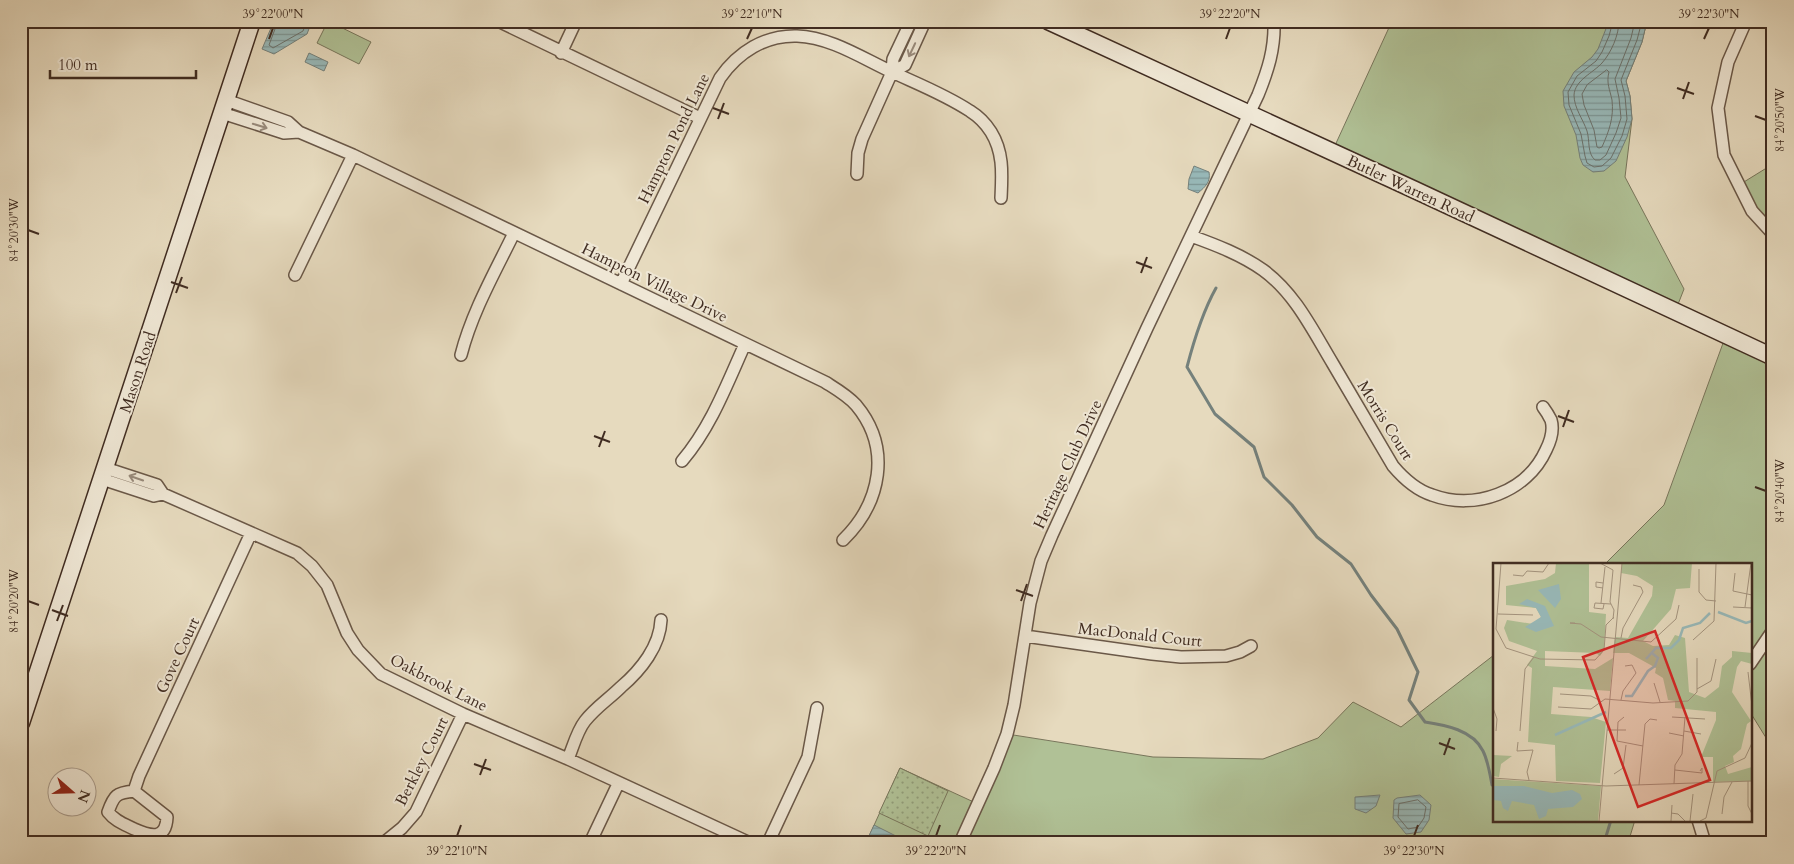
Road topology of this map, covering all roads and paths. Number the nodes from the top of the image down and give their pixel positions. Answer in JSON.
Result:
{"nodes":[{"id":1,"x":252,"y":21,"type":"edge"},
{"id":2,"x":498,"y":21,"type":"edge"},
{"id":3,"x":576,"y":21,"type":"edge"},
{"id":4,"x":911,"y":21,"type":"edge"},
{"id":5,"x":926,"y":21,"type":"edge"},
{"id":6,"x":1048,"y":21,"type":"edge"},
{"id":7,"x":1274,"y":21,"type":"edge"},
{"id":8,"x":1746,"y":21,"type":"edge"},
{"id":9,"x":561,"y":52,"type":"junction"},
{"id":10,"x":892,"y":72,"type":"junction"},
{"id":11,"x":224,"y":107,"type":"junction"},
{"id":12,"x":1249,"y":114,"type":"junction"},
{"id":13,"x":700,"y":118,"type":"junction"},
{"id":14,"x":353,"y":156,"type":"junction"},
{"id":15,"x":857,"y":174,"type":"dead end"},
{"id":16,"x":1001,"y":198,"type":"dead end"},
{"id":17,"x":514,"y":233,"type":"junction"},
{"id":18,"x":1773,"y":234,"type":"edge"},
{"id":19,"x":1192,"y":236,"type":"junction"},
{"id":20,"x":295,"y":275,"type":"dead end"},
{"id":21,"x":620,"y":284,"type":"junction"},
{"id":22,"x":745,"y":344,"type":"junction"},
{"id":23,"x":461,"y":355,"type":"dead end"},
{"id":24,"x":1773,"y":357,"type":"edge"},
{"id":25,"x":1543,"y":407,"type":"dead end"},
{"id":26,"x":682,"y":461,"type":"dead end"},
{"id":27,"x":104,"y":473,"type":"junction"},
{"id":28,"x":251,"y":533,"type":"junction"},
{"id":29,"x":843,"y":540,"type":"dead end"},
{"id":30,"x":661,"y":620,"type":"dead end"},
{"id":31,"x":1773,"y":630,"type":"edge"},
{"id":32,"x":1024,"y":636,"type":"junction"},
{"id":33,"x":1251,"y":646,"type":"dead end"},
{"id":34,"x":1752,"y":661,"type":"edge"},
{"id":35,"x":818,"y":708,"type":"dead end"},
{"id":36,"x":463,"y":714,"type":"junction"},
{"id":37,"x":21,"y":723,"type":"edge"},
{"id":38,"x":568,"y":759,"type":"junction"},
{"id":39,"x":618,"y":784,"type":"junction"},
{"id":40,"x":134,"y":791,"type":"junction"},
{"id":41,"x":1699,"y":822,"type":"edge"},
{"id":42,"x":386,"y":842,"type":"edge"},
{"id":43,"x":590,"y":843,"type":"edge"},
{"id":44,"x":750,"y":843,"type":"edge"},
{"id":45,"x":768,"y":843,"type":"edge"},
{"id":46,"x":960,"y":843,"type":"edge"},
{"id":47,"x":1706,"y":843,"type":"edge"}],
"edges":[{"from":1,"to":11,"type":"main road","name":"Mason Road"},
{"from":2,"to":9,"type":"street"},
{"from":3,"to":9,"type":"street"},
{"from":4,"to":10,"type":"street"},
{"from":5,"to":10,"type":"street","one_way":true},
{"from":6,"to":12,"type":"main road","name":"Butler Warren Road"},
{"from":7,"to":12,"type":"street","name":"Heritage Club Drive"},
{"from":8,"to":18,"type":"street"},
{"from":9,"to":13,"type":"street"},
{"from":10,"to":13,"type":"street","name":"Hampton Pond Lane"},
{"from":10,"to":15,"type":"street"},
{"from":10,"to":16,"type":"street","name":"Hampton Pond Lane"},
{"from":11,"to":14,"type":"street","name":"Hampton Village Drive"},
{"from":11,"to":27,"type":"main road","name":"Mason Road"},
{"from":12,"to":19,"type":"street","name":"Heritage Club Drive"},
{"from":12,"to":24,"type":"main road","name":"Butler Warren Road"},
{"from":13,"to":21,"type":"street","name":"Hampton Pond Lane"},
{"from":14,"to":17,"type":"street","name":"Hampton Village Drive"},
{"from":14,"to":20,"type":"street"},
{"from":17,"to":21,"type":"street","name":"Hampton Village Drive"},
{"from":17,"to":23,"type":"street"},
{"from":19,"to":25,"type":"street","name":"Morris Court"},
{"from":19,"to":32,"type":"street","name":"Heritage Club Drive"},
{"from":21,"to":22,"type":"street","name":"Hampton Village Drive"},
{"from":22,"to":26,"type":"street"},
{"from":22,"to":29,"type":"street","name":"Hampton Village Drive"},
{"from":27,"to":28,"type":"street","name":"Oakbrook Lane"},
{"from":27,"to":37,"type":"main road","name":"Mason Road"},
{"from":28,"to":36,"type":"street","name":"Oakbrook Lane"},
{"from":28,"to":40,"type":"street","name":"Gove Court"},
{"from":30,"to":38,"type":"street"},
{"from":31,"to":34,"type":"street"},
{"from":32,"to":33,"type":"street","name":"MacDonald Court"},
{"from":32,"to":46,"type":"street","name":"Heritage Club Drive"},
{"from":35,"to":45,"type":"street"},
{"from":36,"to":38,"type":"street","name":"Oakbrook Lane"},
{"from":36,"to":42,"type":"street","name":"Berkley Court"},
{"from":38,"to":39,"type":"street","name":"Oakbrook Lane"},
{"from":39,"to":43,"type":"street"},
{"from":39,"to":44,"type":"street","name":"Oakbrook Lane"},
{"from":40,"to":40,"type":"street"},
{"from":41,"to":47,"type":"street"}]}
